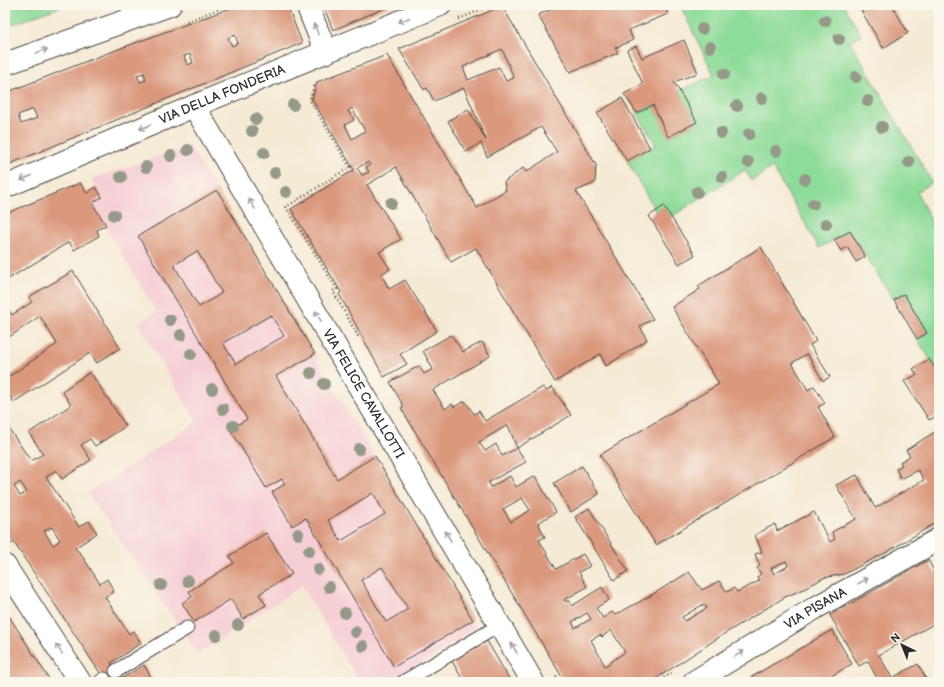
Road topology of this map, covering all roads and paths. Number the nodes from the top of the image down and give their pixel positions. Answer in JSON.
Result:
{"nodes":[{"id":1,"x":170,"y":5,"type":"edge"},
{"id":2,"x":307,"y":5,"type":"edge"},
{"id":3,"x":440,"y":5,"type":"edge"},
{"id":4,"x":492,"y":5,"type":"edge"},
{"id":5,"x":458,"y":19,"type":"dead end"},
{"id":6,"x":326,"y":52,"type":"junction"},
{"id":7,"x":5,"y":64,"type":"edge"},
{"id":8,"x":316,"y":81,"type":"dead end"},
{"id":9,"x":194,"y":106,"type":"junction"},
{"id":10,"x":5,"y":187,"type":"edge"},
{"id":11,"x":360,"y":340,"type":"dead end"},
{"id":12,"x":939,"y":539,"type":"edge"},
{"id":13,"x":5,"y":566,"type":"edge"},
{"id":14,"x":500,"y":625,"type":"junction"},
{"id":15,"x":187,"y":628,"type":"dead end"},
{"id":16,"x":116,"y":671,"type":"dead end"},
{"id":17,"x":721,"y":674,"type":"edge"},
{"id":18,"x":556,"y":675,"type":"dead end"},
{"id":19,"x":80,"y":682,"type":"edge"},
{"id":20,"x":403,"y":682,"type":"edge"},
{"id":21,"x":533,"y":682,"type":"edge"},
{"id":22,"x":560,"y":682,"type":"edge"},
{"id":23,"x":694,"y":682,"type":"edge"}],
"edges":[{"from":7,"to":1,"type":"street","one_way":true},
{"from":6,"to":2,"type":"street","one_way":true},
{"from":3,"to":6,"type":"street","name":"VIA DELLA FONDERIA","one_way":true},
{"from":4,"to":5,"type":"path"},
{"from":6,"to":9,"type":"street","name":"VIA DELLA FONDERIA"},
{"from":8,"to":11,"type":"path"},
{"from":9,"to":10,"type":"street","name":"VIA DELLA FONDERIA","one_way":true},
{"from":14,"to":9,"type":"street","name":"VIA FELICE CAVALLOTTI","one_way":true},
{"from":17,"to":12,"type":"street","name":"VIA PISANA","one_way":true},
{"from":19,"to":13,"type":"street","one_way":true},
{"from":14,"to":20,"type":"lane"},
{"from":21,"to":14,"type":"street","name":"VIA FELICE CAVALLOTTI","one_way":true},
{"from":15,"to":16,"type":"lane"},
{"from":17,"to":23,"type":"street","name":"VIA PISANA"},
{"from":18,"to":22,"type":"path"}]}
